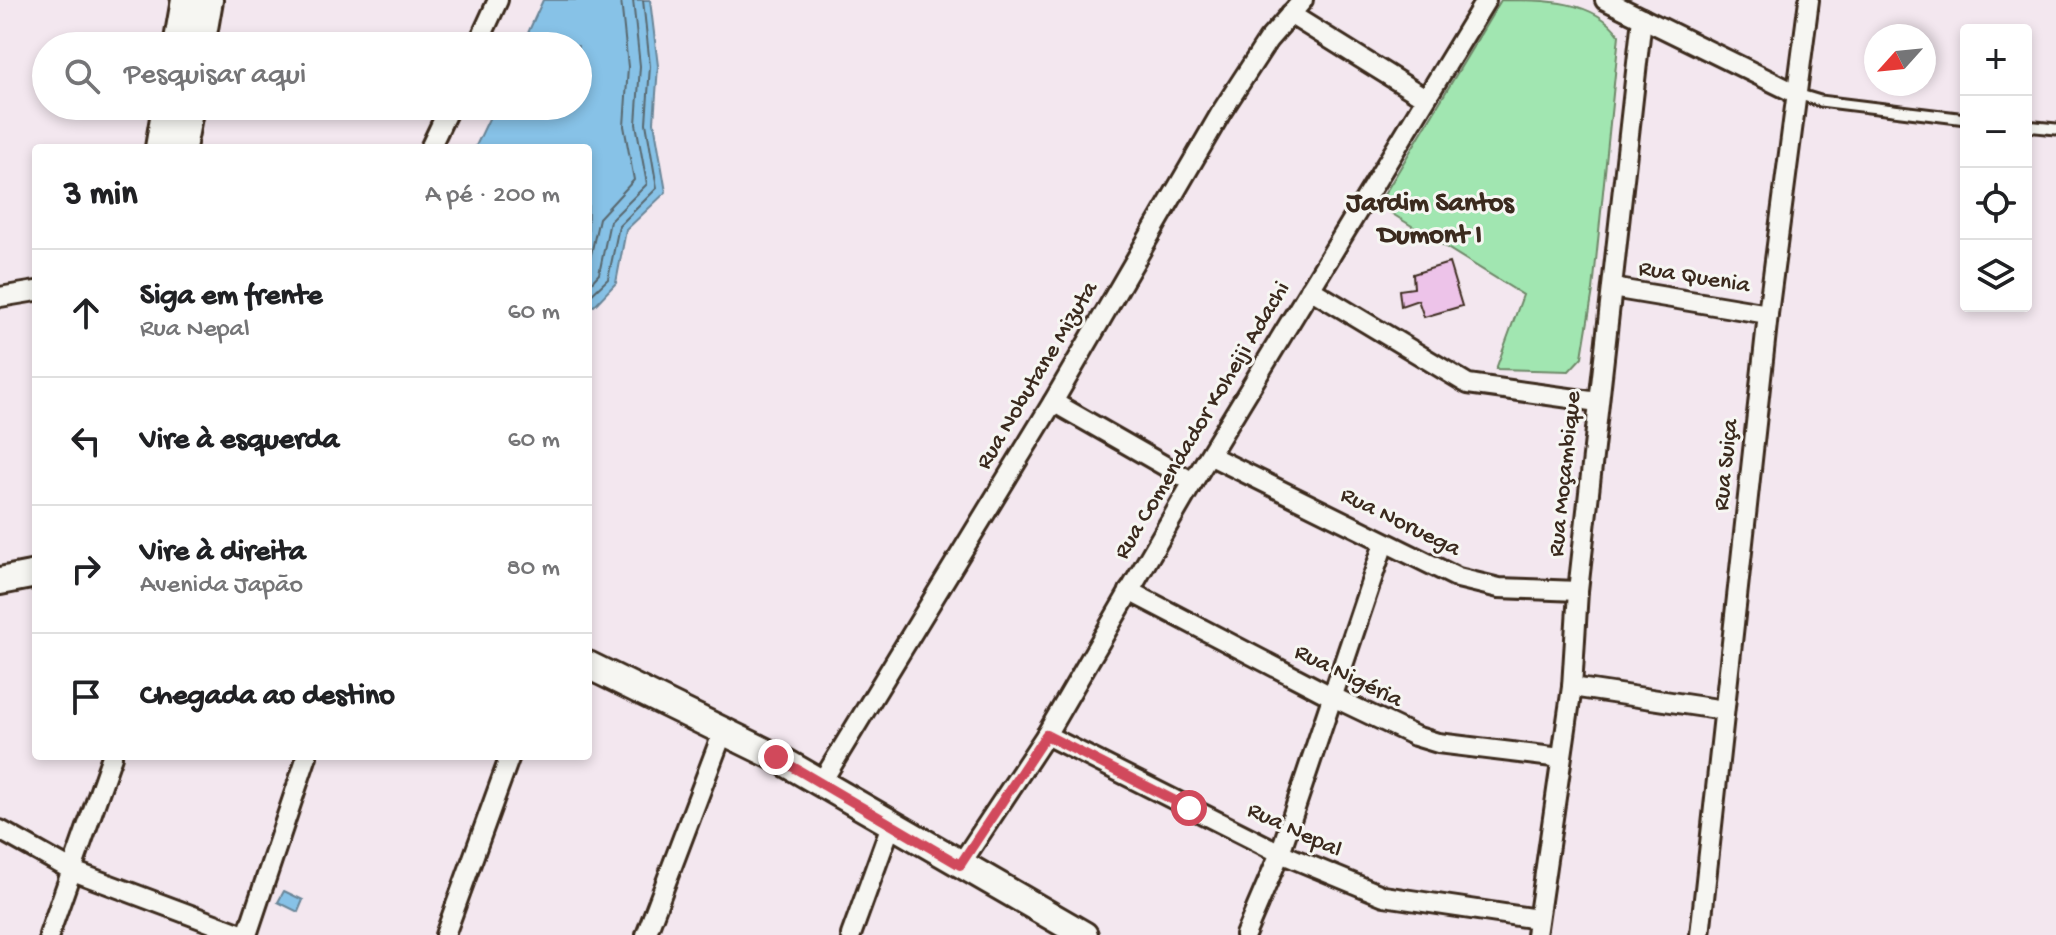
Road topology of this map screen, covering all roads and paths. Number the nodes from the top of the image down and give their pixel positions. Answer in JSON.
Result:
{"nodes":[{"id":1,"x":185,"y":0,"type":"edge"},
{"id":2,"x":209,"y":0,"type":"edge"},
{"id":3,"x":498,"y":0,"type":"edge"},
{"id":4,"x":1486,"y":0,"type":"edge"},
{"id":5,"x":1605,"y":0,"type":"edge"},
{"id":6,"x":1809,"y":0,"type":"edge"},
{"id":7,"x":1297,"y":7,"type":"edge"},
{"id":8,"x":1642,"y":18,"type":"junction"},
{"id":9,"x":179,"y":32,"type":"edge"},
{"id":10,"x":203,"y":32,"type":"edge"},
{"id":11,"x":483,"y":32,"type":"edge"},
{"id":12,"x":1797,"y":94,"type":"junction"},
{"id":13,"x":1425,"y":98,"type":"junction"},
{"id":14,"x":1960,"y":118,"type":"edge"},
{"id":15,"x":164,"y":120,"type":"edge"},
{"id":16,"x":187,"y":120,"type":"edge"},
{"id":17,"x":443,"y":120,"type":"edge"},
{"id":18,"x":2032,"y":127,"type":"edge"},
{"id":19,"x":2056,"y":129,"type":"edge"},
{"id":20,"x":160,"y":144,"type":"edge"},
{"id":21,"x":183,"y":144,"type":"edge"},
{"id":22,"x":432,"y":144,"type":"edge"},
{"id":23,"x":1612,"y":288,"type":"junction"},
{"id":24,"x":1310,"y":289,"type":"junction"},
{"id":25,"x":32,"y":292,"type":"edge"},
{"id":26,"x":0,"y":297,"type":"edge"},
{"id":27,"x":1768,"y":314,"type":"junction"},
{"id":28,"x":1053,"y":402,"type":"junction"},
{"id":29,"x":1598,"y":402,"type":"junction"},
{"id":30,"x":1211,"y":456,"type":"junction"},
{"id":31,"x":1193,"y":482,"type":"junction"},
{"id":32,"x":1384,"y":543,"type":"junction"},
{"id":33,"x":32,"y":575,"type":"edge"},
{"id":34,"x":0,"y":581,"type":"edge"},
{"id":35,"x":1129,"y":591,"type":"junction"},
{"id":36,"x":1578,"y":591,"type":"junction"},
{"id":37,"x":592,"y":667,"type":"edge"},
{"id":38,"x":1572,"y":687,"type":"junction"},
{"id":39,"x":1331,"y":696,"type":"junction"},
{"id":40,"x":1724,"y":710,"type":"junction"},
{"id":41,"x":724,"y":729,"type":"junction"},
{"id":42,"x":1046,"y":735,"type":"junction"},
{"id":43,"x":1561,"y":758,"type":"junction"},
{"id":44,"x":111,"y":760,"type":"edge"},
{"id":45,"x":306,"y":760,"type":"edge"},
{"id":46,"x":509,"y":760,"type":"edge"},
{"id":47,"x":821,"y":783,"type":"junction"},
{"id":48,"x":891,"y":825,"type":"junction"},
{"id":49,"x":0,"y":830,"type":"edge"},
{"id":50,"x":1280,"y":853,"type":"junction"},
{"id":51,"x":960,"y":865,"type":"junction"},
{"id":52,"x":73,"y":871,"type":"junction"},
{"id":53,"x":1537,"y":927,"type":"edge"},
{"id":54,"x":49,"y":935,"type":"edge"},
{"id":55,"x":246,"y":935,"type":"edge"},
{"id":56,"x":445,"y":935,"type":"edge"},
{"id":57,"x":646,"y":935,"type":"edge"},
{"id":58,"x":851,"y":935,"type":"edge"},
{"id":59,"x":1084,"y":935,"type":"edge"},
{"id":60,"x":1245,"y":935,"type":"edge"},
{"id":61,"x":1700,"y":935,"type":"edge"}],
"edges":[{"from":1,"to":9,"type":"main road"},
{"from":2,"to":10,"type":"main road"},
{"from":3,"to":11,"type":"street"},
{"from":4,"to":13,"type":"street","name":"Rua Comendador Koheiji Adachi"},
{"from":5,"to":8,"type":"street"},
{"from":6,"to":12,"type":"street","name":"Rua Suiça"},
{"from":7,"to":13,"type":"street"},
{"from":7,"to":28,"type":"street","name":"Rua Nobutane Mizuta"},
{"from":8,"to":12,"type":"street"},
{"from":8,"to":23,"type":"street","name":"Rua Moçambique"},
{"from":12,"to":14,"type":"lane"},
{"from":12,"to":27,"type":"street","name":"Rua Suiça"},
{"from":13,"to":24,"type":"street","name":"Rua Comendador Koheiji Adachi"},
{"from":15,"to":20,"type":"main road"},
{"from":16,"to":21,"type":"main road"},
{"from":17,"to":22,"type":"street"},
{"from":18,"to":19,"type":"lane"},
{"from":23,"to":27,"type":"street","name":"Rua Quenia"},
{"from":23,"to":29,"type":"street","name":"Rua Moçambique"},
{"from":24,"to":29,"type":"street"},
{"from":24,"to":30,"type":"street","name":"Rua Comendador Koheiji Adachi"},
{"from":25,"to":26,"type":"street"},
{"from":27,"to":40,"type":"street","name":"Rua Suiça"},
{"from":28,"to":31,"type":"street"},
{"from":28,"to":47,"type":"street","name":"Rua Nobutane Mizuta"},
{"from":29,"to":36,"type":"street","name":"Rua Moçambique"},
{"from":30,"to":31,"type":"street","name":"Rua Comendador Koheiji Adachi"},
{"from":30,"to":32,"type":"street","name":"Rua Noruega"},
{"from":31,"to":35,"type":"street","name":"Rua Comendador Koheiji Adachi"},
{"from":32,"to":36,"type":"street","name":"Rua Noruega"},
{"from":32,"to":39,"type":"street"},
{"from":33,"to":34,"type":"main road"},
{"from":35,"to":39,"type":"street","name":"Rua Nigéria"},
{"from":35,"to":42,"type":"street","name":"Rua Comendador Koheiji Adachi"},
{"from":36,"to":38,"type":"street","name":"Rua Moçambique"},
{"from":37,"to":41,"type":"main road"},
{"from":38,"to":40,"type":"street"},
{"from":38,"to":43,"type":"street","name":"Rua Moçambique"},
{"from":39,"to":43,"type":"street","name":"Rua Nigéria"},
{"from":39,"to":50,"type":"street"},
{"from":40,"to":61,"type":"street","name":"Rua Suiça"},
{"from":41,"to":47,"type":"main road"},
{"from":41,"to":57,"type":"street"},
{"from":42,"to":50,"type":"street","name":"Rua Nepal"},
{"from":42,"to":51,"type":"street","name":"Rua Comendador Koheiji Adachi"},
{"from":43,"to":53,"type":"street","name":"Rua Moçambique"},
{"from":44,"to":52,"type":"street"},
{"from":45,"to":55,"type":"street"},
{"from":46,"to":56,"type":"street"},
{"from":47,"to":48,"type":"main road"},
{"from":48,"to":51,"type":"main road"},
{"from":48,"to":58,"type":"street"},
{"from":49,"to":52,"type":"street"},
{"from":50,"to":53,"type":"street","name":"Rua Nepal"},
{"from":50,"to":60,"type":"street"},
{"from":51,"to":59,"type":"main road"},
{"from":52,"to":54,"type":"street"},
{"from":52,"to":55,"type":"street"}]}
